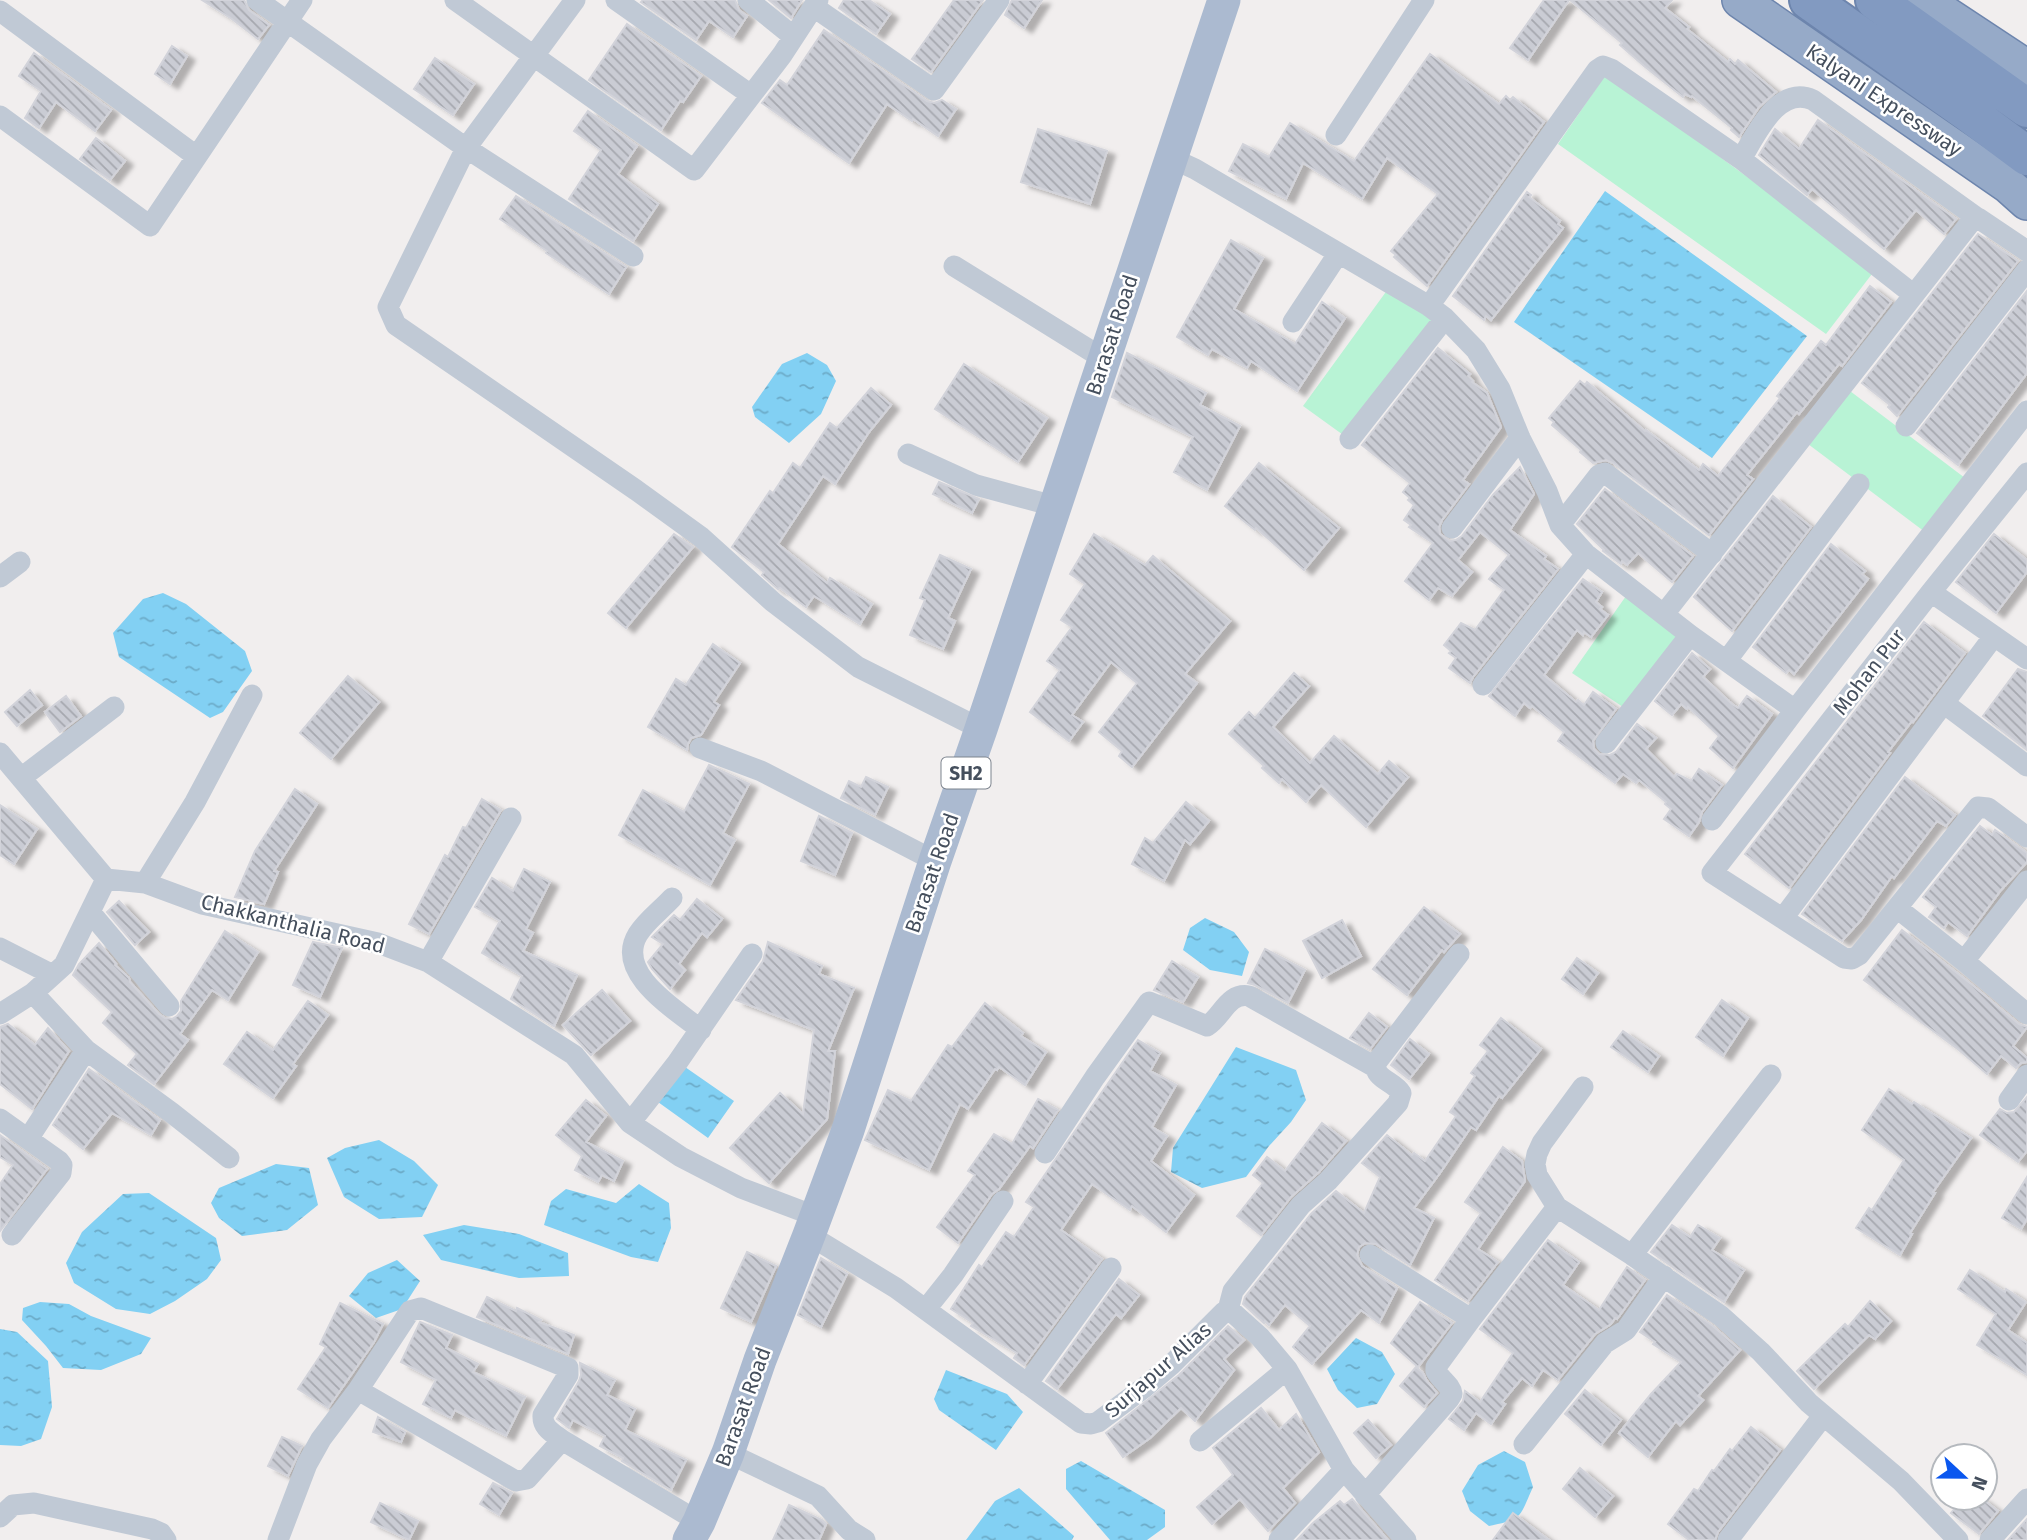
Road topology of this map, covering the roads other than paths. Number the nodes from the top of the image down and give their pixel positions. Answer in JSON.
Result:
{"nodes":[{"id":1,"x":257,"y":0,"type":"edge"},
{"id":2,"x":302,"y":0,"type":"edge"},
{"id":3,"x":456,"y":0,"type":"edge"},
{"id":4,"x":575,"y":0,"type":"edge"},
{"id":5,"x":616,"y":0,"type":"edge"},
{"id":6,"x":748,"y":0,"type":"edge"},
{"id":7,"x":999,"y":0,"type":"edge"},
{"id":8,"x":1224,"y":0,"type":"edge"},
{"id":9,"x":1424,"y":0,"type":"edge"},
{"id":10,"x":1740,"y":0,"type":"edge"},
{"id":11,"x":1809,"y":0,"type":"edge"},
{"id":12,"x":1875,"y":0,"type":"edge"},
{"id":13,"x":1924,"y":0,"type":"edge"},
{"id":14,"x":816,"y":3,"type":"edge"},
{"id":15,"x":0,"y":11,"type":"edge"},
{"id":16,"x":287,"y":22,"type":"junction"},
{"id":17,"x":794,"y":37,"type":"junction"},
{"id":18,"x":534,"y":56,"type":"junction"},
{"id":19,"x":2027,"y":68,"type":"edge"},
{"id":20,"x":751,"y":95,"type":"junction"},
{"id":21,"x":2027,"y":108,"type":"edge"},
{"id":22,"x":0,"y":116,"type":"edge"},
{"id":23,"x":1336,"y":135,"type":"dead end"},
{"id":24,"x":466,"y":148,"type":"junction"},
{"id":25,"x":196,"y":156,"type":"junction"},
{"id":26,"x":2027,"y":156,"type":"edge"},
{"id":27,"x":1171,"y":158,"type":"junction"},
{"id":28,"x":1741,"y":159,"type":"junction"},
{"id":29,"x":2027,"y":202,"type":"edge"},
{"id":30,"x":1976,"y":217,"type":"junction"},
{"id":31,"x":2027,"y":251,"type":"edge"},
{"id":32,"x":1338,"y":254,"type":"junction"},
{"id":33,"x":633,"y":256,"type":"dead end"},
{"id":34,"x":954,"y":266,"type":"dead end"},
{"id":35,"x":2027,"y":270,"type":"edge"},
{"id":36,"x":1914,"y":295,"type":"junction"},
{"id":37,"x":1437,"y":312,"type":"junction"},
{"id":38,"x":1293,"y":322,"type":"dead end"},
{"id":39,"x":1104,"y":359,"type":"junction"},
{"id":40,"x":2027,"y":411,"type":"edge"},
{"id":41,"x":1906,"y":426,"type":"dead end"},
{"id":42,"x":1520,"y":438,"type":"junction"},
{"id":43,"x":1350,"y":439,"type":"dead end"},
{"id":44,"x":908,"y":454,"type":"dead end"},
{"id":45,"x":2027,"y":473,"type":"edge"},
{"id":46,"x":1859,"y":484,"type":"dead end"},
{"id":47,"x":1054,"y":506,"type":"junction"},
{"id":48,"x":1560,"y":525,"type":"junction"},
{"id":49,"x":1452,"y":528,"type":"dead end"},
{"id":50,"x":1586,"y":554,"type":"junction"},
{"id":51,"x":1712,"y":554,"type":"junction"},
{"id":52,"x":19,"y":562,"type":"dead end"},
{"id":53,"x":0,"y":576,"type":"edge"},
{"id":54,"x":1931,"y":592,"type":"junction"},
{"id":55,"x":1664,"y":614,"type":"junction"},
{"id":56,"x":1690,"y":635,"type":"junction"},
{"id":57,"x":1994,"y":636,"type":"junction"},
{"id":58,"x":2027,"y":659,"type":"edge"},
{"id":59,"x":1727,"y":660,"type":"junction"},
{"id":60,"x":1483,"y":685,"type":"dead end"},
{"id":61,"x":252,"y":695,"type":"dead end"},
{"id":62,"x":1945,"y":704,"type":"junction"},
{"id":63,"x":114,"y":707,"type":"dead end"},
{"id":64,"x":1795,"y":710,"type":"junction"},
{"id":65,"x":981,"y":729,"type":"junction"},
{"id":66,"x":1606,"y":743,"type":"dead end"},
{"id":67,"x":700,"y":748,"type":"dead end"},
{"id":68,"x":0,"y":753,"type":"edge"},
{"id":69,"x":2027,"y":766,"type":"edge"},
{"id":70,"x":21,"y":778,"type":"junction"},
{"id":71,"x":511,"y":818,"type":"dead end"},
{"id":72,"x":1712,"y":820,"type":"dead end"},
{"id":73,"x":2027,"y":837,"type":"edge"},
{"id":74,"x":935,"y":861,"type":"junction"},
{"id":75,"x":106,"y":879,"type":"junction"},
{"id":76,"x":2027,"y":881,"type":"edge"},
{"id":77,"x":145,"y":883,"type":"junction"},
{"id":78,"x":672,"y":898,"type":"dead end"},
{"id":79,"x":1897,"y":908,"type":"junction"},
{"id":80,"x":90,"y":912,"type":"junction"},
{"id":81,"x":1783,"y":918,"type":"junction"},
{"id":82,"x":0,"y":948,"type":"edge"},
{"id":83,"x":752,"y":954,"type":"dead end"},
{"id":84,"x":1459,"y":954,"type":"dead end"},
{"id":85,"x":1964,"y":961,"type":"junction"},
{"id":86,"x":428,"y":962,"type":"junction"},
{"id":87,"x":53,"y":975,"type":"junction"},
{"id":88,"x":33,"y":993,"type":"junction"},
{"id":89,"x":169,"y":1006,"type":"dead end"},
{"id":90,"x":0,"y":1014,"type":"edge"},
{"id":91,"x":2027,"y":1014,"type":"edge"},
{"id":92,"x":701,"y":1030,"type":"junction"},
{"id":93,"x":86,"y":1050,"type":"junction"},
{"id":94,"x":1375,"y":1067,"type":"junction"},
{"id":95,"x":1771,"y":1075,"type":"dead end"},
{"id":96,"x":2027,"y":1076,"type":"edge"},
{"id":97,"x":1583,"y":1087,"type":"dead end"},
{"id":98,"x":2009,"y":1100,"type":"dead end"},
{"id":99,"x":0,"y":1119,"type":"edge"},
{"id":100,"x":631,"y":1123,"type":"junction"},
{"id":101,"x":28,"y":1139,"type":"junction"},
{"id":102,"x":1045,"y":1153,"type":"dead end"},
{"id":103,"x":229,"y":1158,"type":"dead end"},
{"id":104,"x":1003,"y":1201,"type":"dead end"},
{"id":105,"x":1558,"y":1207,"type":"junction"},
{"id":106,"x":812,"y":1226,"type":"junction"},
{"id":107,"x":12,"y":1235,"type":"dead end"},
{"id":108,"x":1370,"y":1255,"type":"dead end"},
{"id":109,"x":1632,"y":1255,"type":"junction"},
{"id":110,"x":1111,"y":1268,"type":"dead end"},
{"id":111,"x":1664,"y":1276,"type":"junction"},
{"id":112,"x":926,"y":1309,"type":"junction"},
{"id":113,"x":1227,"y":1310,"type":"junction"},
{"id":114,"x":1471,"y":1319,"type":"junction"},
{"id":115,"x":1287,"y":1369,"type":"junction"},
{"id":116,"x":1027,"y":1384,"type":"junction"},
{"id":117,"x":358,"y":1390,"type":"junction"},
{"id":118,"x":1824,"y":1416,"type":"junction"},
{"id":119,"x":562,"y":1440,"type":"junction"},
{"id":120,"x":1200,"y":1441,"type":"dead end"},
{"id":121,"x":1524,"y":1444,"type":"dead end"},
{"id":122,"x":728,"y":1452,"type":"junction"},
{"id":123,"x":1344,"y":1470,"type":"junction"},
{"id":124,"x":1365,"y":1495,"type":"junction"},
{"id":125,"x":2027,"y":1499,"type":"edge"},
{"id":126,"x":0,"y":1517,"type":"edge"},
{"id":127,"x":694,"y":1531,"type":"edge"},
{"id":128,"x":1393,"y":1535,"type":"edge"},
{"id":129,"x":166,"y":1540,"type":"edge"},
{"id":130,"x":278,"y":1540,"type":"edge"},
{"id":131,"x":865,"y":1540,"type":"edge"},
{"id":132,"x":1279,"y":1540,"type":"edge"},
{"id":133,"x":1728,"y":1540,"type":"edge"},
{"id":134,"x":1958,"y":1540,"type":"edge"},
{"id":135,"x":1990,"y":1540,"type":"edge"}],
"edges":[{"from":1,"to":16,"type":"street"},
{"from":2,"to":16,"type":"street"},
{"from":3,"to":18,"type":"street"},
{"from":4,"to":18,"type":"street"},
{"from":5,"to":20,"type":"street"},
{"from":6,"to":17,"type":"street"},
{"from":7,"to":14,"type":"street"},
{"from":8,"to":27,"type":"main road","name":"Barasat Road","number":"SH2"},
{"from":9,"to":23,"type":"street"},
{"from":10,"to":29,"type":"highway","name":"Kalyani Expressway"},
{"from":11,"to":26,"type":"highway"},
{"from":12,"to":21,"type":"highway"},
{"from":13,"to":19,"type":"highway"},
{"from":14,"to":17,"type":"street"},
{"from":15,"to":25,"type":"street"},
{"from":16,"to":24,"type":"street"},
{"from":16,"to":25,"type":"street"},
{"from":17,"to":20,"type":"street"},
{"from":18,"to":20,"type":"street"},
{"from":18,"to":24,"type":"street"},
{"from":22,"to":25,"type":"street"},
{"from":24,"to":33,"type":"street"},
{"from":24,"to":65,"type":"street"},
{"from":27,"to":32,"type":"street"},
{"from":27,"to":39,"type":"main road","name":"Barasat Road","number":"SH2"},
{"from":28,"to":30,"type":"street"},
{"from":28,"to":36,"type":"street"},
{"from":28,"to":37,"type":"street"},
{"from":30,"to":31,"type":"street"},
{"from":30,"to":36,"type":"street"},
{"from":32,"to":37,"type":"street"},
{"from":32,"to":38,"type":"street"},
{"from":34,"to":39,"type":"street"},
{"from":35,"to":41,"type":"street"},
{"from":36,"to":51,"type":"street"},
{"from":37,"to":42,"type":"street"},
{"from":37,"to":43,"type":"street"},
{"from":39,"to":47,"type":"main road","name":"Barasat Road","number":"SH2"},
{"from":40,"to":64,"type":"street"},
{"from":42,"to":48,"type":"street"},
{"from":42,"to":49,"type":"street"},
{"from":44,"to":47,"type":"street"},
{"from":45,"to":54,"type":"street","name":"Mohan Pur"},
{"from":46,"to":59,"type":"street"},
{"from":47,"to":65,"type":"main road","name":"Barasat Road","number":"SH2"},
{"from":48,"to":50,"type":"street"},
{"from":48,"to":51,"type":"street"},
{"from":50,"to":55,"type":"street"},
{"from":50,"to":60,"type":"street"},
{"from":51,"to":55,"type":"street"},
{"from":52,"to":53,"type":"street"},
{"from":54,"to":57,"type":"street"},
{"from":54,"to":81,"type":"street","name":"Mohan Pur"},
{"from":55,"to":56,"type":"street"},
{"from":56,"to":59,"type":"street"},
{"from":56,"to":66,"type":"street"},
{"from":57,"to":58,"type":"street"},
{"from":57,"to":62,"type":"street"},
{"from":59,"to":64,"type":"street"},
{"from":61,"to":77,"type":"street"},
{"from":62,"to":69,"type":"street"},
{"from":62,"to":81,"type":"street"},
{"from":63,"to":70,"type":"street"},
{"from":64,"to":72,"type":"street"},
{"from":65,"to":74,"type":"main road","name":"Barasat Road","number":"SH2"},
{"from":67,"to":74,"type":"street"},
{"from":68,"to":70,"type":"street"},
{"from":70,"to":75,"type":"street"},
{"from":71,"to":86,"type":"street"},
{"from":73,"to":79,"type":"street"},
{"from":74,"to":106,"type":"main road","name":"Barasat Road","number":"SH2"},
{"from":75,"to":77,"type":"street","name":"Chakkanthalia Road"},
{"from":75,"to":80,"type":"street"},
{"from":76,"to":85,"type":"street"},
{"from":77,"to":86,"type":"street","name":"Chakkanthalia Road"},
{"from":78,"to":92,"type":"street"},
{"from":79,"to":81,"type":"street"},
{"from":79,"to":85,"type":"street"},
{"from":80,"to":87,"type":"street"},
{"from":80,"to":89,"type":"street"},
{"from":82,"to":87,"type":"street"},
{"from":83,"to":92,"type":"street"},
{"from":84,"to":94,"type":"street"},
{"from":85,"to":91,"type":"street"},
{"from":86,"to":100,"type":"street","name":"Chakkanthalia Road"},
{"from":87,"to":88,"type":"street"},
{"from":88,"to":90,"type":"street"},
{"from":88,"to":93,"type":"street"},
{"from":92,"to":100,"type":"street"},
{"from":93,"to":101,"type":"street"},
{"from":93,"to":103,"type":"street"},
{"from":94,"to":102,"type":"street"},
{"from":94,"to":113,"type":"street"},
{"from":95,"to":109,"type":"street"},
{"from":96,"to":98,"type":"street"},
{"from":97,"to":105,"type":"street"},
{"from":99,"to":101,"type":"street"},
{"from":100,"to":106,"type":"street","name":"Chakkanthalia Road"},
{"from":101,"to":107,"type":"street"},
{"from":104,"to":112,"type":"street"},
{"from":105,"to":109,"type":"street"},
{"from":105,"to":114,"type":"street"},
{"from":106,"to":112,"type":"street","name":"Surjapur Alias"},
{"from":106,"to":122,"type":"main road","name":"Barasat Road","number":"SH2"},
{"from":108,"to":114,"type":"street"},
{"from":109,"to":111,"type":"street"},
{"from":110,"to":116,"type":"street"},
{"from":111,"to":118,"type":"street"},
{"from":111,"to":121,"type":"street"},
{"from":112,"to":116,"type":"street","name":"Surjapur Alias"},
{"from":113,"to":115,"type":"street","name":"Surjapur Alias"},
{"from":113,"to":116,"type":"street","name":"Surjapur Alias"},
{"from":114,"to":124,"type":"street"},
{"from":115,"to":120,"type":"street"},
{"from":115,"to":123,"type":"street","name":"Surjapur Alias"},
{"from":117,"to":119,"type":"street"},
{"from":117,"to":119,"type":"street"},
{"from":117,"to":130,"type":"street"},
{"from":118,"to":133,"type":"street"},
{"from":118,"to":134,"type":"street"},
{"from":119,"to":127,"type":"street"},
{"from":122,"to":127,"type":"main road","name":"Barasat Road","number":"SH2"},
{"from":122,"to":131,"type":"street"},
{"from":123,"to":124,"type":"street","name":"Surjapur Alias"},
{"from":123,"to":132,"type":"street"},
{"from":124,"to":128,"type":"street","name":"Surjapur Alias"},
{"from":125,"to":135,"type":"street"},
{"from":126,"to":129,"type":"street"}]}
